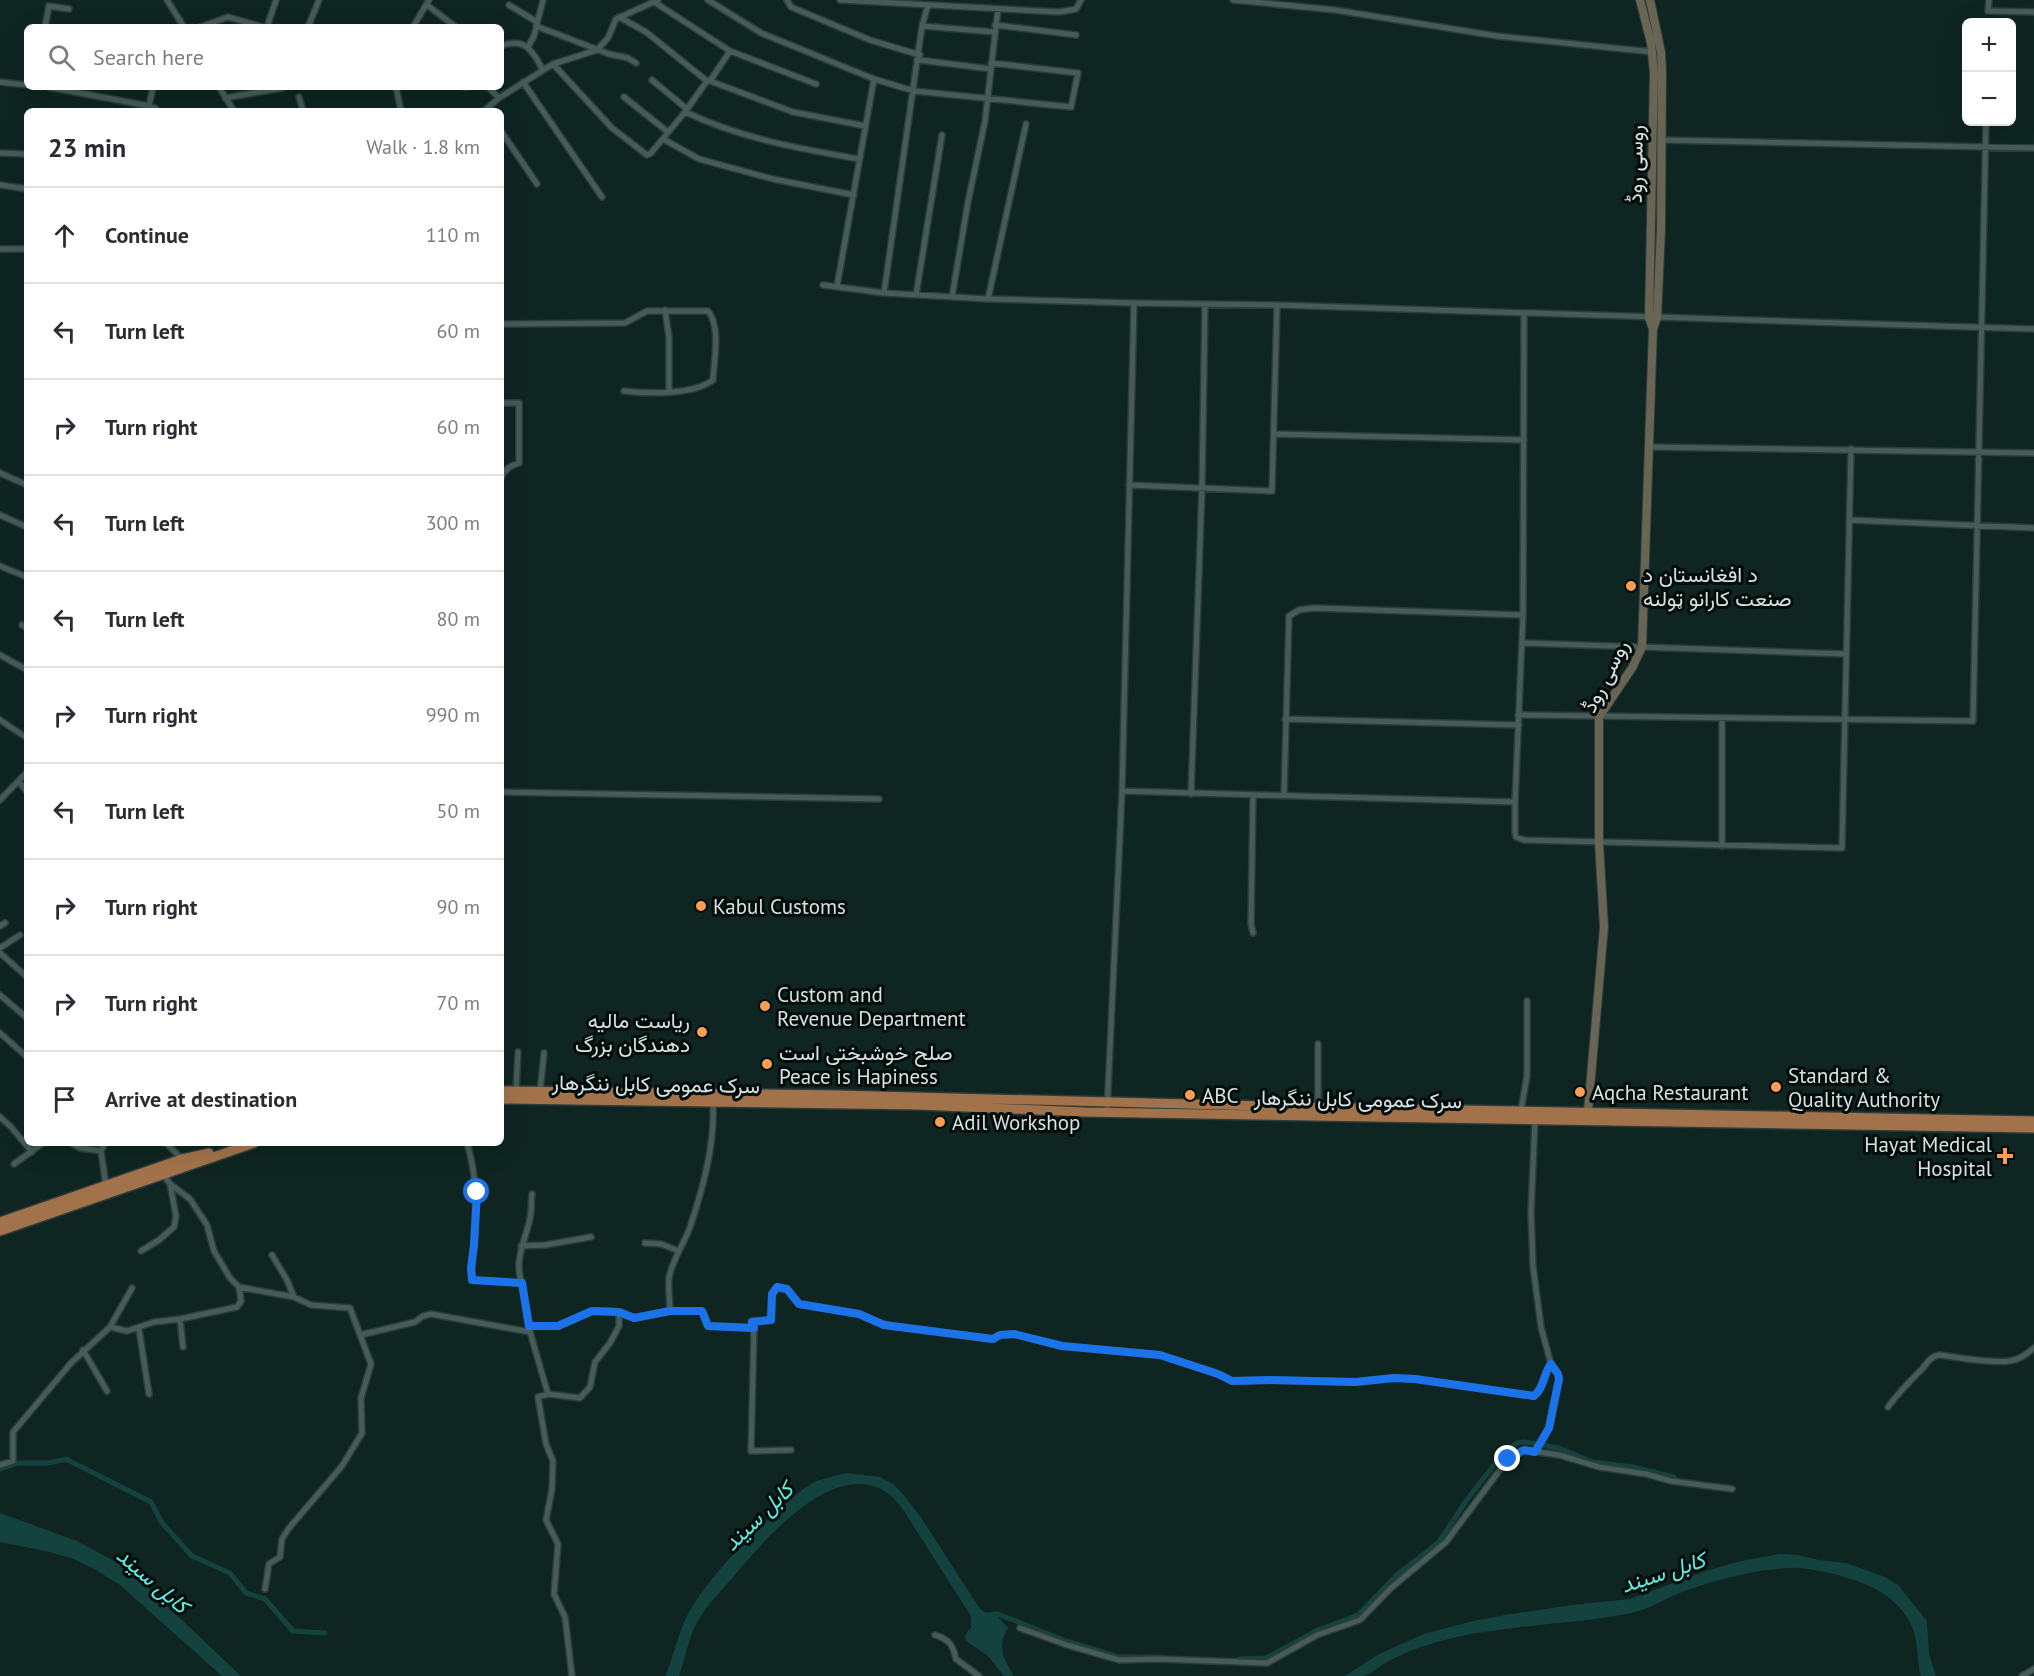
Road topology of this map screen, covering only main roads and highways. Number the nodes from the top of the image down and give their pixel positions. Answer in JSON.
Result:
{"nodes":[{"id":1,"x":1640,"y":0,"type":"edge"},
{"id":2,"x":1650,"y":0,"type":"edge"},
{"id":3,"x":1657,"y":52,"type":"junction"},
{"id":4,"x":1653,"y":318,"type":"junction"},
{"id":5,"x":504,"y":1091,"type":"edge"},
{"id":6,"x":504,"y":1099,"type":"edge"},
{"id":7,"x":1588,"y":1111,"type":"junction"},
{"id":8,"x":1399,"y":1113,"type":"junction"},
{"id":9,"x":2034,"y":1121,"type":"edge"},
{"id":10,"x":1949,"y":1123,"type":"junction"},
{"id":11,"x":2034,"y":1128,"type":"edge"},
{"id":12,"x":228,"y":1146,"type":"edge"},
{"id":13,"x":245,"y":1146,"type":"edge"},
{"id":14,"x":0,"y":1222,"type":"edge"},
{"id":15,"x":0,"y":1231,"type":"edge"}],
"edges":[{"from":1,"to":3,"type":"main road","name":"روسی روڈ"},
{"from":2,"to":3,"type":"main road","name":"روسی روڈ"},
{"from":3,"to":4,"type":"main road","name":"روسی روڈ"},
{"from":3,"to":4,"type":"main road","name":"روسی روڈ"},
{"from":4,"to":7,"type":"main road","name":"روسی روڈ"},
{"from":5,"to":8,"type":"highway","name":"سرک عمومی کابل ننگرهار"},
{"from":6,"to":8,"type":"highway","name":"سرک عمومی کابل ننگرهار"},
{"from":7,"to":8,"type":"highway","name":"سرک عمومی کابل ننگرهار"},
{"from":7,"to":10,"type":"highway","name":"سرک عمومی کابل ننگرهار"},
{"from":8,"to":10,"type":"highway","name":"سرک عمومی کابل ننگرهار"},
{"from":9,"to":10,"type":"highway","name":"سرک عمومی کابل ننگرهار"},
{"from":10,"to":11,"type":"highway","name":"سرک عمومی کابل ننگرهار"},
{"from":12,"to":14,"type":"highway"},
{"from":13,"to":15,"type":"highway"}]}
